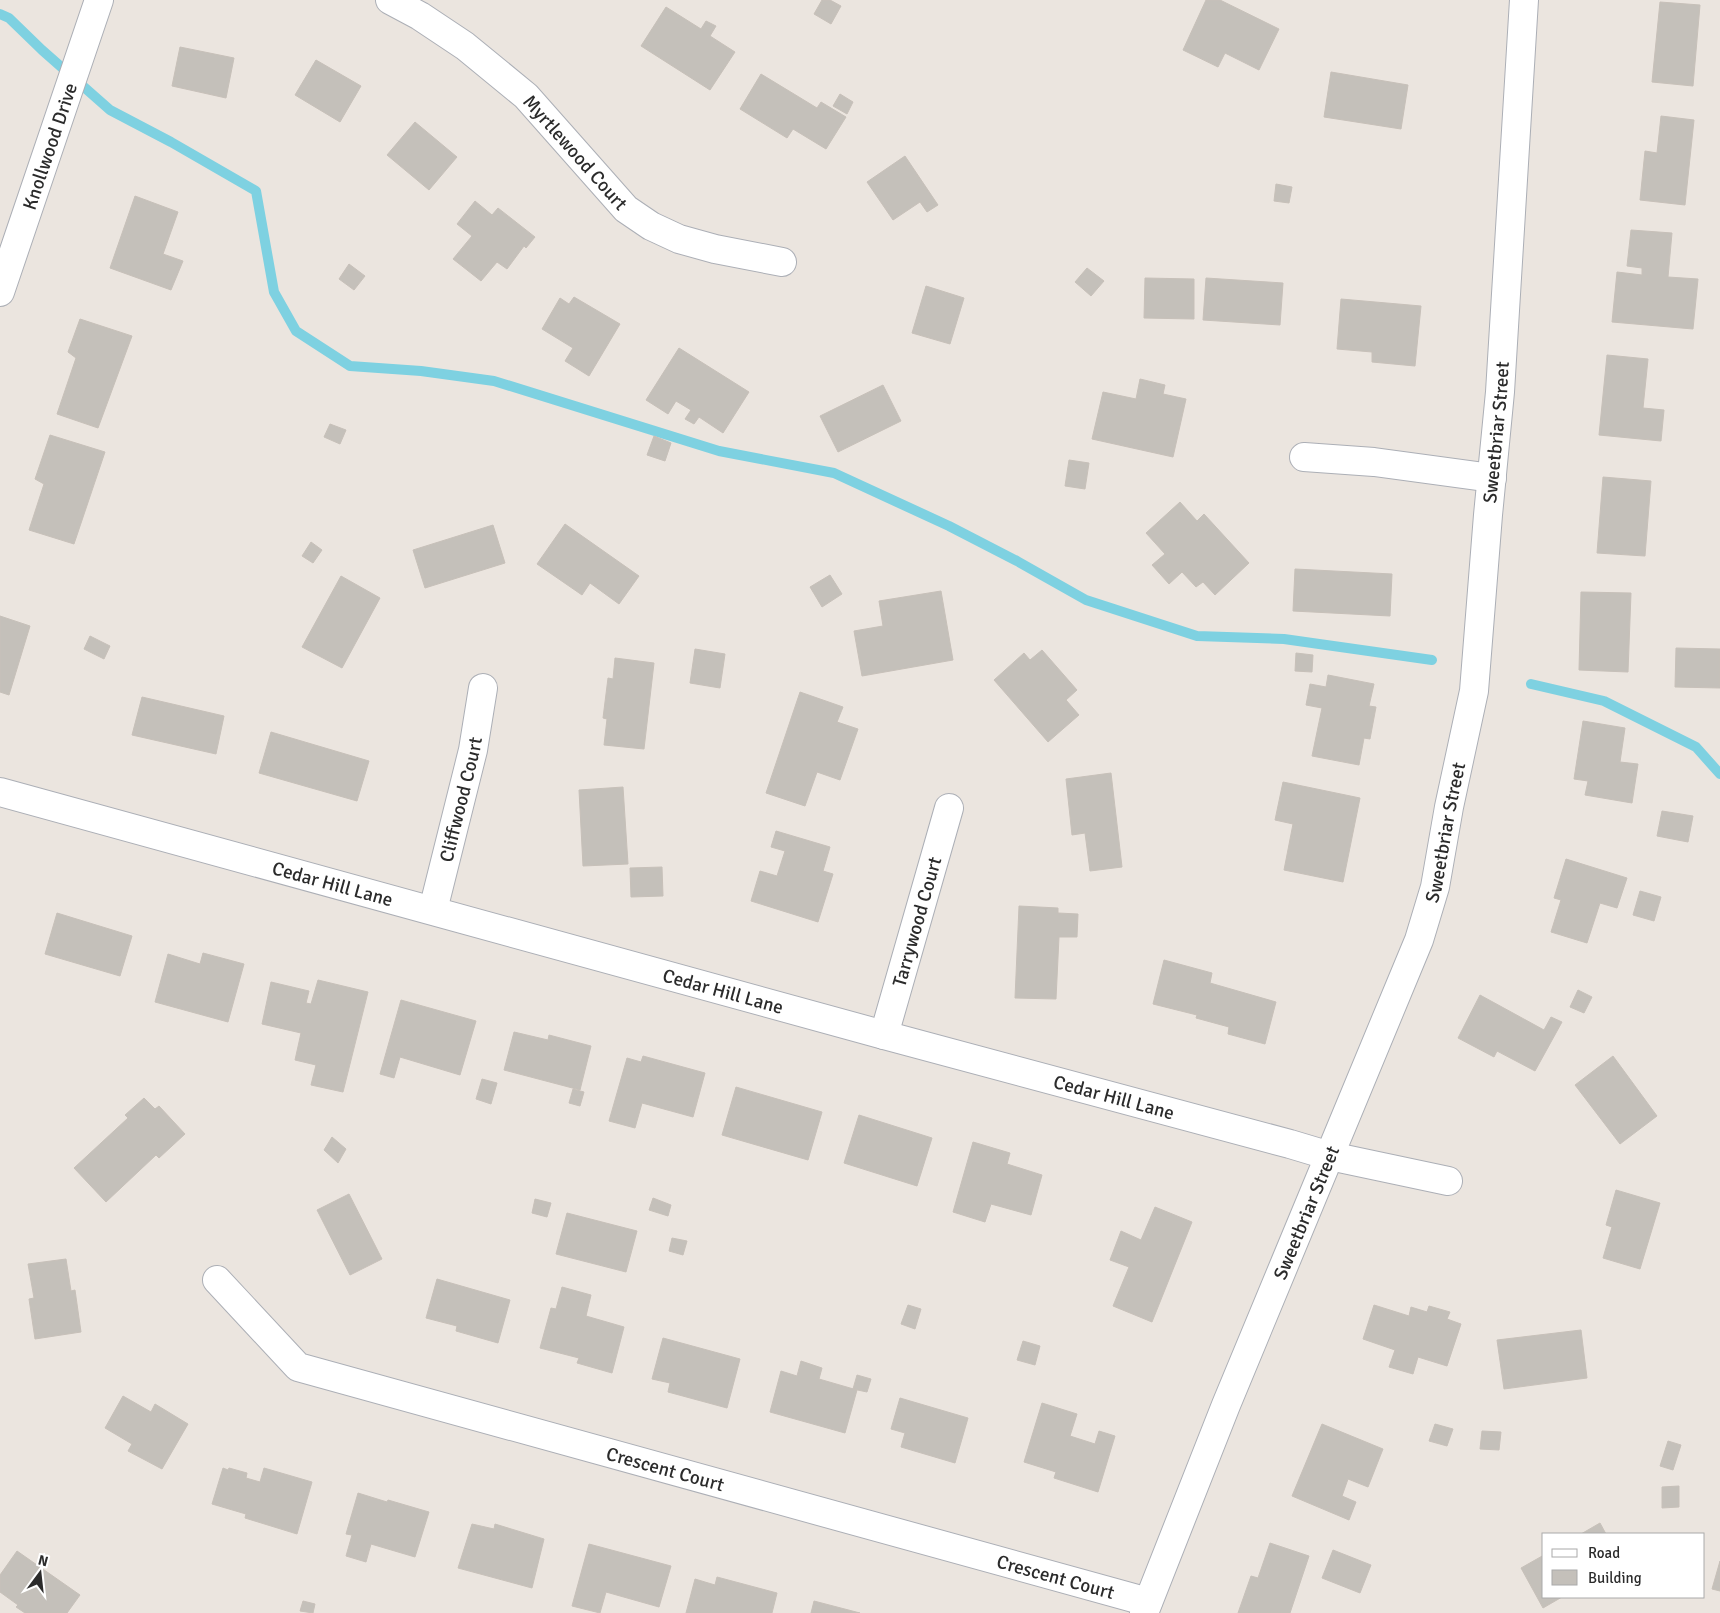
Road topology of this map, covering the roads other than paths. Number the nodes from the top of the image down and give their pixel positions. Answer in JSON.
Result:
{"nodes":[{"id":1,"x":99,"y":0,"type":"edge"},
{"id":2,"x":390,"y":0,"type":"edge"},
{"id":3,"x":1523,"y":0,"type":"edge"},
{"id":4,"x":10,"y":230,"type":"edge"},
{"id":5,"x":782,"y":262,"type":"dead end"},
{"id":6,"x":0,"y":292,"type":"edge"},
{"id":7,"x":1304,"y":457,"type":"dead end"},
{"id":8,"x":1492,"y":478,"type":"junction"},
{"id":9,"x":482,"y":688,"type":"dead end"},
{"id":10,"x":0,"y":792,"type":"edge"},
{"id":11,"x":949,"y":808,"type":"dead end"},
{"id":12,"x":433,"y":910,"type":"junction"},
{"id":13,"x":884,"y":1035,"type":"junction"},
{"id":14,"x":1330,"y":1156,"type":"junction"},
{"id":15,"x":1448,"y":1182,"type":"dead end"},
{"id":16,"x":217,"y":1280,"type":"dead end"},
{"id":17,"x":1146,"y":1607,"type":"edge"}],
"edges":[{"from":1,"to":4,"type":"street","name":"Knollwood Drive"},
{"from":2,"to":5,"type":"street","name":"Myrtlewood Court"},
{"from":3,"to":8,"type":"street","name":"Sweetbriar Street"},
{"from":4,"to":6,"type":"street","name":"Knollwood Drive"},
{"from":7,"to":8,"type":"street"},
{"from":8,"to":14,"type":"street","name":"Sweetbriar Street"},
{"from":9,"to":12,"type":"street","name":"Cliffwood Court"},
{"from":10,"to":12,"type":"street","name":"Cedar Hill Lane"},
{"from":11,"to":13,"type":"street","name":"Tarrywood Court"},
{"from":12,"to":13,"type":"street","name":"Cedar Hill Lane"},
{"from":13,"to":14,"type":"street","name":"Cedar Hill Lane"},
{"from":14,"to":15,"type":"street","name":"Cedar Hill Lane"},
{"from":14,"to":17,"type":"street","name":"Sweetbriar Street"},
{"from":16,"to":17,"type":"street","name":"Crescent Court"}]}
